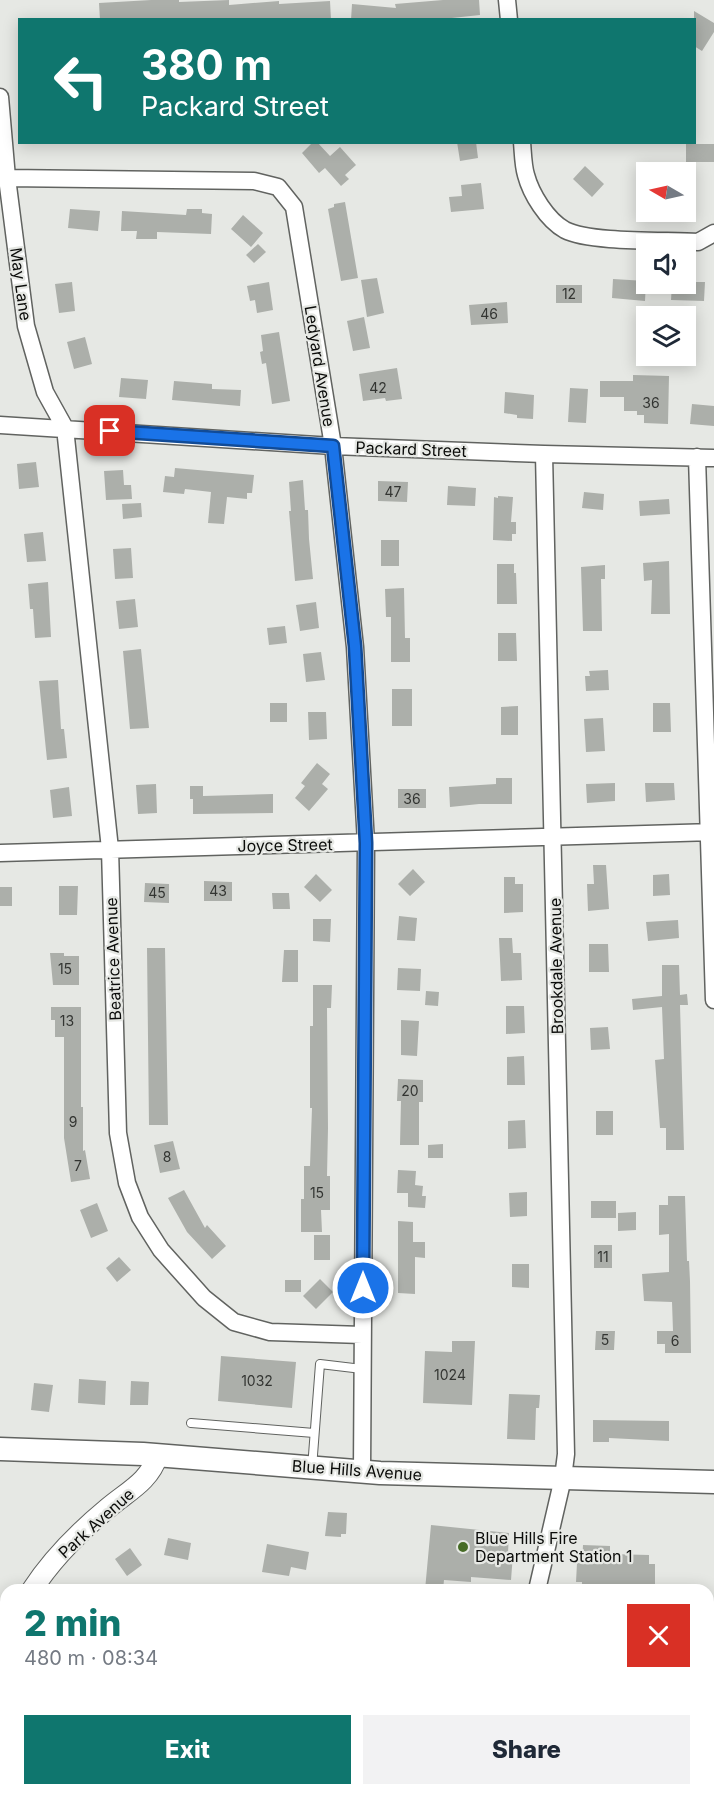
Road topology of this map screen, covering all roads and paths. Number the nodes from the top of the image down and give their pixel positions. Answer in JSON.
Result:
{"nodes":[{"id":1,"x":507,"y":0,"type":"edge"},
{"id":2,"x":509,"y":18,"type":"edge"},
{"id":3,"x":0,"y":97,"type":"edge"},
{"id":4,"x":522,"y":144,"type":"edge"},
{"id":5,"x":7,"y":178,"type":"junction"},
{"id":6,"x":714,"y":233,"type":"edge"},
{"id":7,"x":0,"y":424,"type":"edge"},
{"id":8,"x":65,"y":428,"type":"junction"},
{"id":9,"x":333,"y":446,"type":"junction"},
{"id":10,"x":544,"y":454,"type":"junction"},
{"id":11,"x":697,"y":457,"type":"junction"},
{"id":12,"x":714,"y":458,"type":"edge"},
{"id":13,"x":711,"y":832,"type":"edge"},
{"id":14,"x":553,"y":836,"type":"junction"},
{"id":15,"x":366,"y":843,"type":"junction"},
{"id":16,"x":110,"y":849,"type":"junction"},
{"id":17,"x":0,"y":853,"type":"edge"},
{"id":18,"x":714,"y":1000,"type":"edge"},
{"id":19,"x":362,"y":1335,"type":"junction"},
{"id":20,"x":362,"y":1369,"type":"junction"},
{"id":21,"x":191,"y":1424,"type":"dead end"},
{"id":22,"x":314,"y":1433,"type":"junction"},
{"id":23,"x":0,"y":1449,"type":"edge"},
{"id":24,"x":158,"y":1455,"type":"junction"},
{"id":25,"x":312,"y":1468,"type":"junction"},
{"id":26,"x":362,"y":1471,"type":"junction"},
{"id":27,"x":562,"y":1478,"type":"junction"},
{"id":28,"x":714,"y":1482,"type":"edge"},
{"id":29,"x":37,"y":1584,"type":"edge"},
{"id":30,"x":538,"y":1584,"type":"edge"}],
"edges":[{"from":1,"to":2,"type":"street"},
{"from":3,"to":5,"type":"street","name":"May Lane"},
{"from":4,"to":6,"type":"street"},
{"from":5,"to":8,"type":"street","name":"May Lane"},
{"from":5,"to":9,"type":"street","name":"Ledyard Avenue"},
{"from":7,"to":8,"type":"street","name":"Packard Street"},
{"from":8,"to":9,"type":"street","name":"Packard Street"},
{"from":8,"to":16,"type":"street","name":"Beatrice Avenue"},
{"from":9,"to":10,"type":"street","name":"Packard Street"},
{"from":9,"to":15,"type":"street","name":"Ledyard Avenue"},
{"from":10,"to":11,"type":"street","name":"Packard Street"},
{"from":10,"to":14,"type":"street","name":"Brookdale Avenue"},
{"from":11,"to":12,"type":"street","name":"Packard Street"},
{"from":11,"to":13,"type":"street"},
{"from":13,"to":14,"type":"street","name":"Joyce Street"},
{"from":13,"to":18,"type":"street"},
{"from":14,"to":15,"type":"street","name":"Joyce Street"},
{"from":14,"to":27,"type":"street","name":"Brookdale Avenue"},
{"from":15,"to":16,"type":"street","name":"Joyce Street"},
{"from":15,"to":19,"type":"street","name":"Ledyard Avenue"},
{"from":16,"to":17,"type":"street","name":"Joyce Street"},
{"from":16,"to":19,"type":"street","name":"Beatrice Avenue"},
{"from":19,"to":20,"type":"street","name":"Ledyard Avenue"},
{"from":20,"to":22,"type":"lane"},
{"from":20,"to":26,"type":"street","name":"Ledyard Avenue"},
{"from":21,"to":22,"type":"lane"},
{"from":22,"to":25,"type":"lane"},
{"from":23,"to":24,"type":"main road","name":"Blue Hills Avenue"},
{"from":24,"to":25,"type":"main road","name":"Blue Hills Avenue"},
{"from":24,"to":29,"type":"street","name":"Park Avenue"},
{"from":25,"to":26,"type":"main road","name":"Blue Hills Avenue"},
{"from":26,"to":27,"type":"main road","name":"Blue Hills Avenue"},
{"from":27,"to":28,"type":"main road","name":"Blue Hills Avenue"},
{"from":27,"to":30,"type":"street","name":"Brookdale Avenue"}]}
